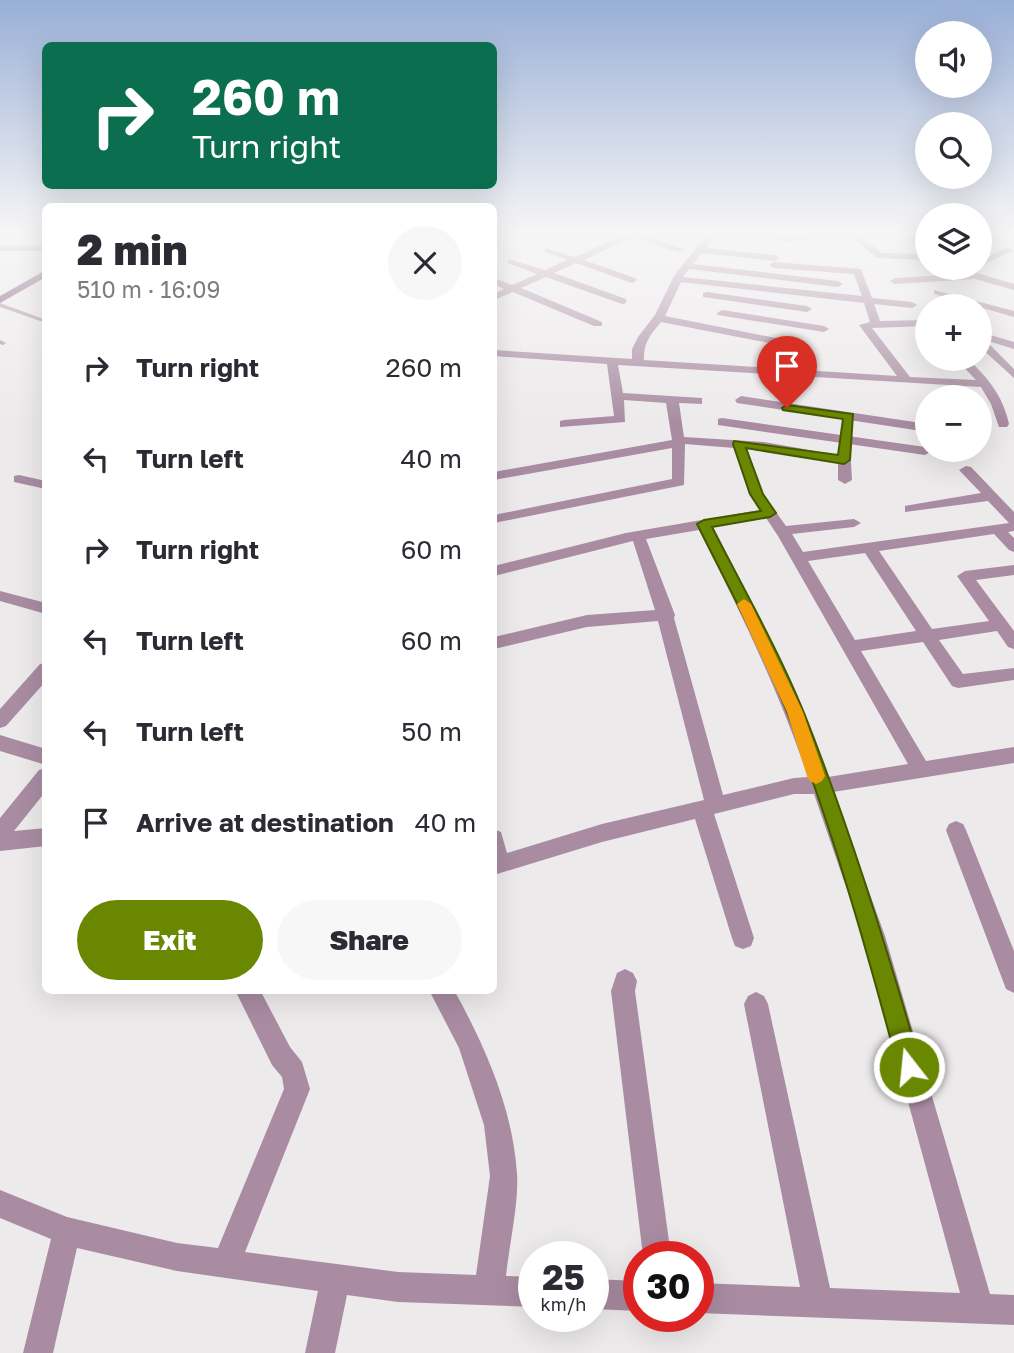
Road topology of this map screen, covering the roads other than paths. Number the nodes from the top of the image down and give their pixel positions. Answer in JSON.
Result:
{"nodes":[{"id":1,"x":534,"y":297,"type":"edge"},
{"id":2,"x":611,"y":297,"type":"edge"},
{"id":3,"x":668,"y":297,"type":"edge"},
{"id":4,"x":722,"y":297,"type":"edge"},
{"id":5,"x":836,"y":297,"type":"edge"},
{"id":6,"x":868,"y":297,"type":"edge"},
{"id":7,"x":907,"y":297,"type":"edge"},
{"id":8,"x":955,"y":297,"type":"edge"},
{"id":9,"x":622,"y":301,"type":"dead end"},
{"id":10,"x":870,"y":301,"type":"junction"},
{"id":11,"x":0,"y":302,"type":"edge"},
{"id":12,"x":765,"y":303,"type":"junction"},
{"id":13,"x":912,"y":304,"type":"junction"},
{"id":14,"x":915,"y":308,"type":"edge"},
{"id":15,"x":807,"y":309,"type":"dead end"},
{"id":16,"x":722,"y":313,"type":"dead end"},
{"id":17,"x":1014,"y":314,"type":"edge"},
{"id":18,"x":657,"y":318,"type":"junction"},
{"id":19,"x":760,"y":319,"type":"junction"},
{"id":20,"x":42,"y":320,"type":"edge"},
{"id":21,"x":915,"y":323,"type":"edge"},
{"id":22,"x":598,"y":324,"type":"dead end"},
{"id":23,"x":876,"y":324,"type":"junction"},
{"id":24,"x":824,"y":330,"type":"dead end"},
{"id":25,"x":755,"y":337,"type":"junction"},
{"id":26,"x":992,"y":339,"type":"edge"},
{"id":27,"x":1014,"y":346,"type":"edge"},
{"id":28,"x":806,"y":347,"type":"dead end"},
{"id":29,"x":497,"y":353,"type":"edge"},
{"id":30,"x":992,"y":353,"type":"edge"},
{"id":31,"x":612,"y":360,"type":"junction"},
{"id":32,"x":638,"y":362,"type":"junction"},
{"id":33,"x":974,"y":371,"type":"edge"},
{"id":34,"x":1014,"y":375,"type":"edge"},
{"id":35,"x":907,"y":381,"type":"junction"},
{"id":36,"x":942,"y":383,"type":"joint"},
{"id":37,"x":986,"y":384,"type":"junction"},
{"id":38,"x":617,"y":396,"type":"junction"},
{"id":39,"x":672,"y":400,"type":"junction"},
{"id":40,"x":741,"y":400,"type":"dead end"},
{"id":41,"x":698,"y":401,"type":"dead end"},
{"id":42,"x":849,"y":417,"type":"junction"},
{"id":43,"x":722,"y":422,"type":"dead end"},
{"id":44,"x":564,"y":424,"type":"dead end"},
{"id":45,"x":1003,"y":424,"type":"dead end"},
{"id":46,"x":915,"y":426,"type":"edge"},
{"id":47,"x":847,"y":439,"type":"junction"},
{"id":48,"x":678,"y":442,"type":"junction"},
{"id":49,"x":738,"y":444,"type":"junction"},
{"id":50,"x":915,"y":449,"type":"edge"},
{"id":51,"x":844,"y":460,"type":"junction"},
{"id":52,"x":966,"y":470,"type":"dead end"},
{"id":53,"x":497,"y":475,"type":"edge"},
{"id":54,"x":19,"y":479,"type":"dead end"},
{"id":55,"x":845,"y":480,"type":"dead end"},
{"id":56,"x":42,"y":484,"type":"edge"},
{"id":57,"x":990,"y":496,"type":"junction"},
{"id":58,"x":910,"y":509,"type":"dead end"},
{"id":59,"x":770,"y":513,"type":"junction"},
{"id":60,"x":497,"y":518,"type":"edge"},
{"id":61,"x":1014,"y":520,"type":"edge"},
{"id":62,"x":854,"y":523,"type":"dead end"},
{"id":63,"x":704,"y":524,"type":"junction"},
{"id":64,"x":1006,"y":528,"type":"edge"},
{"id":65,"x":782,"y":531,"type":"junction"},
{"id":66,"x":638,"y":536,"type":"junction"},
{"id":67,"x":1014,"y":547,"type":"edge"},
{"id":68,"x":870,"y":549,"type":"junction"},
{"id":69,"x":798,"y":558,"type":"junction"},
{"id":70,"x":1014,"y":569,"type":"edge"},
{"id":71,"x":497,"y":570,"type":"edge"},
{"id":72,"x":0,"y":596,"type":"edge"},
{"id":73,"x":42,"y":608,"type":"edge"},
{"id":74,"x":667,"y":615,"type":"junction"},
{"id":75,"x":1000,"y":625,"type":"junction"},
{"id":76,"x":927,"y":635,"type":"junction"},
{"id":77,"x":497,"y":642,"type":"edge"},
{"id":78,"x":1014,"y":643,"type":"edge"},
{"id":79,"x":850,"y":647,"type":"junction"},
{"id":80,"x":42,"y":674,"type":"edge"},
{"id":81,"x":1014,"y":674,"type":"edge"},
{"id":82,"x":0,"y":721,"type":"edge"},
{"id":83,"x":0,"y":743,"type":"edge"},
{"id":84,"x":1014,"y":755,"type":"edge"},
{"id":85,"x":42,"y":756,"type":"edge"},
{"id":86,"x":920,"y":770,"type":"junction"},
{"id":87,"x":42,"y":781,"type":"edge"},
{"id":88,"x":819,"y":785,"type":"junction"},
{"id":89,"x":708,"y":806,"type":"junction"},
{"id":90,"x":956,"y":830,"type":"dead end"},
{"id":91,"x":0,"y":832,"type":"edge"},
{"id":92,"x":42,"y":837,"type":"edge"},
{"id":93,"x":0,"y":842,"type":"edge"},
{"id":94,"x":497,"y":865,"type":"edge"},
{"id":95,"x":743,"y":937,"type":"dead end"},
{"id":96,"x":625,"y":981,"type":"dead end"},
{"id":97,"x":1014,"y":981,"type":"edge"},
{"id":98,"x":249,"y":994,"type":"edge"},
{"id":99,"x":443,"y":994,"type":"edge"},
{"id":100,"x":756,"y":1004,"type":"dead end"},
{"id":101,"x":0,"y":1204,"type":"edge"},
{"id":102,"x":67,"y":1231,"type":"junction"},
{"id":103,"x":655,"y":1241,"type":"edge"},
{"id":104,"x":226,"y":1264,"type":"junction"},
{"id":105,"x":335,"y":1278,"type":"junction"},
{"id":106,"x":489,"y":1291,"type":"junction"},
{"id":107,"x":518,"y":1292,"type":"edge"},
{"id":108,"x":714,"y":1299,"type":"edge"},
{"id":109,"x":818,"y":1303,"type":"junction"},
{"id":110,"x":979,"y":1308,"type":"junction"},
{"id":111,"x":1014,"y":1310,"type":"edge"},
{"id":112,"x":38,"y":1353,"type":"edge"},
{"id":113,"x":320,"y":1353,"type":"edge"}],
"edges":[{"from":1,"to":22,"type":"street"},
{"from":2,"to":9,"type":"street"},
{"from":3,"to":18,"type":"street"},
{"from":4,"to":12,"type":"street"},
{"from":5,"to":10,"type":"street"},
{"from":6,"to":10,"type":"street"},
{"from":7,"to":13,"type":"street"},
{"from":8,"to":17,"type":"street"},
{"from":10,"to":13,"type":"street"},
{"from":10,"to":23,"type":"street"},
{"from":11,"to":20,"type":"lane"},
{"from":12,"to":15,"type":"street"},
{"from":12,"to":19,"type":"street"},
{"from":13,"to":14,"type":"street"},
{"from":16,"to":19,"type":"street"},
{"from":18,"to":25,"type":"street"},
{"from":18,"to":32,"type":"street"},
{"from":19,"to":24,"type":"street"},
{"from":19,"to":25,"type":"street"},
{"from":21,"to":23,"type":"street"},
{"from":23,"to":35,"type":"street"},
{"from":25,"to":28,"type":"street"},
{"from":26,"to":27,"type":"street"},
{"from":29,"to":31,"type":"street"},
{"from":30,"to":34,"type":"street"},
{"from":31,"to":32,"type":"street"},
{"from":31,"to":38,"type":"street"},
{"from":32,"to":35,"type":"street"},
{"from":33,"to":37,"type":"street"},
{"from":35,"to":36,"type":"street"},
{"from":36,"to":37,"type":"street"},
{"from":37,"to":45,"type":"street"},
{"from":38,"to":39,"type":"street"},
{"from":38,"to":44,"type":"street"},
{"from":39,"to":41,"type":"street"},
{"from":39,"to":48,"type":"street"},
{"from":40,"to":42,"type":"street"},
{"from":42,"to":46,"type":"street"},
{"from":42,"to":47,"type":"street"},
{"from":43,"to":47,"type":"street"},
{"from":47,"to":50,"type":"street"},
{"from":47,"to":51,"type":"street"},
{"from":48,"to":49,"type":"street"},
{"from":48,"to":53,"type":"street"},
{"from":48,"to":60,"type":"street"},
{"from":49,"to":51,"type":"street"},
{"from":49,"to":59,"type":"street"},
{"from":51,"to":55,"type":"street"},
{"from":52,"to":57,"type":"street"},
{"from":54,"to":56,"type":"street"},
{"from":57,"to":58,"type":"street"},
{"from":57,"to":61,"type":"street"},
{"from":59,"to":63,"type":"street"},
{"from":59,"to":65,"type":"street"},
{"from":62,"to":65,"type":"street"},
{"from":63,"to":66,"type":"street"},
{"from":63,"to":88,"type":"street"},
{"from":64,"to":67,"type":"street"},
{"from":64,"to":68,"type":"street"},
{"from":65,"to":69,"type":"street"},
{"from":66,"to":71,"type":"street"},
{"from":66,"to":74,"type":"street"},
{"from":68,"to":69,"type":"street"},
{"from":68,"to":76,"type":"street"},
{"from":69,"to":79,"type":"street"},
{"from":70,"to":75,"type":"street"},
{"from":72,"to":73,"type":"street"},
{"from":74,"to":77,"type":"street"},
{"from":74,"to":89,"type":"street"},
{"from":75,"to":76,"type":"street"},
{"from":75,"to":78,"type":"street"},
{"from":76,"to":79,"type":"street"},
{"from":76,"to":81,"type":"street"},
{"from":79,"to":86,"type":"street"},
{"from":80,"to":82,"type":"street"},
{"from":83,"to":85,"type":"street"},
{"from":84,"to":86,"type":"street"},
{"from":86,"to":88,"type":"street"},
{"from":87,"to":91,"type":"street"},
{"from":88,"to":89,"type":"street"},
{"from":88,"to":110,"type":"street"},
{"from":89,"to":94,"type":"street"},
{"from":89,"to":95,"type":"street"},
{"from":90,"to":97,"type":"street"},
{"from":92,"to":93,"type":"street"},
{"from":96,"to":103,"type":"street"},
{"from":98,"to":104,"type":"street"},
{"from":99,"to":106,"type":"street"},
{"from":100,"to":109,"type":"street"},
{"from":101,"to":102,"type":"street"},
{"from":102,"to":104,"type":"street"},
{"from":102,"to":112,"type":"street"},
{"from":104,"to":105,"type":"street"},
{"from":105,"to":106,"type":"street"},
{"from":105,"to":113,"type":"street"},
{"from":106,"to":107,"type":"street"},
{"from":108,"to":109,"type":"street"},
{"from":109,"to":110,"type":"street"},
{"from":110,"to":111,"type":"street"}]}
